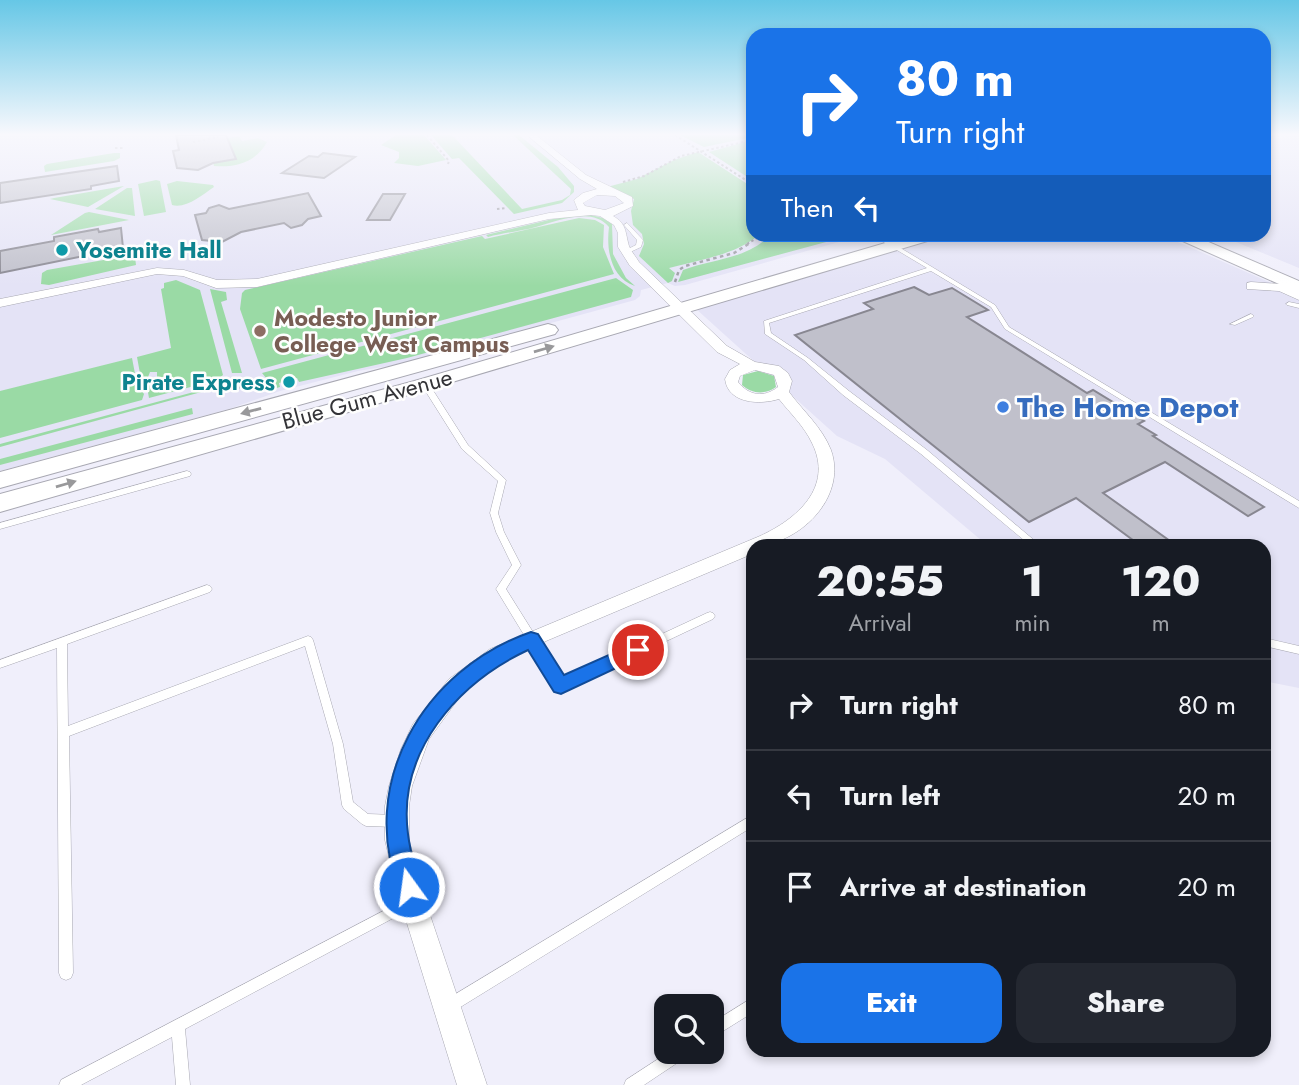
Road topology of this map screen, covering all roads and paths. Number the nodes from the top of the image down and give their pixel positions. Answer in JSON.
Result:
{"nodes":[{"id":1,"x":587,"y":186,"type":"edge"},
{"id":2,"x":607,"y":186,"type":"edge"},
{"id":3,"x":619,"y":186,"type":"edge"},
{"id":4,"x":613,"y":188,"type":"junction"},
{"id":5,"x":582,"y":199,"type":"junction"},
{"id":6,"x":506,"y":208,"type":"dead end"},
{"id":7,"x":497,"y":209,"type":"dead end"},
{"id":8,"x":625,"y":209,"type":"junction"},
{"id":9,"x":596,"y":213,"type":"junction"},
{"id":10,"x":549,"y":216,"type":"junction"},
{"id":11,"x":625,"y":229,"type":"junction"},
{"id":12,"x":751,"y":242,"type":"edge"},
{"id":13,"x":874,"y":242,"type":"edge"},
{"id":14,"x":890,"y":242,"type":"edge"},
{"id":15,"x":1193,"y":242,"type":"edge"},
{"id":16,"x":1222,"y":242,"type":"edge"},
{"id":17,"x":626,"y":253,"type":"junction"},
{"id":18,"x":930,"y":269,"type":"junction"},
{"id":19,"x":1299,"y":275,"type":"edge"},
{"id":20,"x":1251,"y":286,"type":"dead end"},
{"id":21,"x":1299,"y":288,"type":"edge"},
{"id":22,"x":1299,"y":296,"type":"edge"},
{"id":23,"x":674,"y":297,"type":"junction"},
{"id":24,"x":0,"y":303,"type":"edge"},
{"id":25,"x":1289,"y":304,"type":"dead end"},
{"id":26,"x":1299,"y":306,"type":"edge"},
{"id":27,"x":1251,"y":316,"type":"dead end"},
{"id":28,"x":1233,"y":324,"type":"dead end"},
{"id":29,"x":722,"y":349,"type":"junction"},
{"id":30,"x":753,"y":366,"type":"junction"},
{"id":31,"x":735,"y":372,"type":"junction"},
{"id":32,"x":251,"y":382,"type":"dead end"},
{"id":33,"x":425,"y":384,"type":"junction"},
{"id":34,"x":236,"y":388,"type":"dead end"},
{"id":35,"x":782,"y":393,"type":"junction"},
{"id":36,"x":767,"y":398,"type":"junction"},
{"id":37,"x":795,"y":414,"type":"junction"},
{"id":38,"x":187,"y":474,"type":"dead end"},
{"id":39,"x":0,"y":480,"type":"edge"},
{"id":40,"x":0,"y":502,"type":"edge"},
{"id":41,"x":1299,"y":505,"type":"edge"},
{"id":42,"x":0,"y":526,"type":"edge"},
{"id":43,"x":767,"y":539,"type":"edge"},
{"id":44,"x":1029,"y":539,"type":"edge"},
{"id":45,"x":746,"y":548,"type":"edge"},
{"id":46,"x":207,"y":589,"type":"dead end"},
{"id":47,"x":710,"y":616,"type":"dead end"},
{"id":48,"x":531,"y":640,"type":"junction"},
{"id":49,"x":62,"y":642,"type":"junction"},
{"id":50,"x":1271,"y":644,"type":"edge"},
{"id":51,"x":1299,"y":650,"type":"edge"},
{"id":52,"x":0,"y":664,"type":"edge"},
{"id":53,"x":64,"y":733,"type":"junction"},
{"id":54,"x":396,"y":821,"type":"junction"},
{"id":55,"x":746,"y":825,"type":"edge"},
{"id":56,"x":414,"y":901,"type":"junction"},
{"id":57,"x":66,"y":973,"type":"dead end"},
{"id":58,"x":447,"y":1007,"type":"junction"},
{"id":59,"x":746,"y":1009,"type":"edge"},
{"id":60,"x":724,"y":1023,"type":"edge"},
{"id":61,"x":178,"y":1026,"type":"junction"},
{"id":62,"x":663,"y":1064,"type":"edge"},
{"id":63,"x":66,"y":1085,"type":"edge"},
{"id":64,"x":183,"y":1085,"type":"edge"},
{"id":65,"x":472,"y":1085,"type":"edge"},
{"id":66,"x":631,"y":1085,"type":"edge"}],
"edges":[{"from":1,"to":5,"type":"street"},
{"from":2,"to":4,"type":"street"},
{"from":3,"to":4,"type":"path"},
{"from":4,"to":5,"type":"street"},
{"from":4,"to":8,"type":"street"},
{"from":5,"to":9,"type":"street"},
{"from":5,"to":10,"type":"street"},
{"from":6,"to":7,"type":"path"},
{"from":8,"to":9,"type":"street"},
{"from":8,"to":11,"type":"street"},
{"from":9,"to":10,"type":"street"},
{"from":9,"to":11,"type":"street"},
{"from":10,"to":24,"type":"street"},
{"from":11,"to":17,"type":"street"},
{"from":11,"to":17,"type":"lane"},
{"from":12,"to":23,"type":"path"},
{"from":13,"to":23,"type":"main road","name":"Blue Gum Avenue"},
{"from":14,"to":18,"type":"lane"},
{"from":15,"to":21,"type":"main road"},
{"from":16,"to":19,"type":"main road"},
{"from":17,"to":23,"type":"street"},
{"from":18,"to":41,"type":"lane"},
{"from":18,"to":44,"type":"lane"},
{"from":20,"to":22,"type":"street"},
{"from":23,"to":29,"type":"street"},
{"from":33,"to":23,"type":"main road","name":"Blue Gum Avenue","one_way":true},
{"from":23,"to":39,"type":"main road","name":"Blue Gum Avenue","one_way":true},
{"from":25,"to":26,"type":"lane"},
{"from":27,"to":28,"type":"lane"},
{"from":29,"to":30,"type":"street"},
{"from":29,"to":31,"type":"street"},
{"from":30,"to":31,"type":"street"},
{"from":30,"to":35,"type":"street"},
{"from":31,"to":36,"type":"street"},
{"from":32,"to":34,"type":"path"},
{"from":40,"to":33,"type":"main road","name":"Blue Gum Avenue","one_way":true},
{"from":33,"to":48,"type":"lane"},
{"from":35,"to":36,"type":"street"},
{"from":35,"to":37,"type":"street"},
{"from":36,"to":37,"type":"street"},
{"from":37,"to":43,"type":"street"},
{"from":38,"to":42,"type":"lane"},
{"from":45,"to":48,"type":"street"},
{"from":46,"to":49,"type":"lane"},
{"from":47,"to":48,"type":"lane"},
{"from":48,"to":54,"type":"street"},
{"from":49,"to":52,"type":"lane"},
{"from":49,"to":53,"type":"lane"},
{"from":50,"to":51,"type":"lane"},
{"from":53,"to":54,"type":"lane"},
{"from":53,"to":57,"type":"lane"},
{"from":54,"to":56,"type":"street"},
{"from":55,"to":58,"type":"lane"},
{"from":56,"to":58,"type":"street"},
{"from":56,"to":61,"type":"lane"},
{"from":58,"to":65,"type":"street"},
{"from":59,"to":60,"type":"lane"},
{"from":61,"to":63,"type":"lane"},
{"from":61,"to":64,"type":"lane"},
{"from":62,"to":66,"type":"lane"}]}
